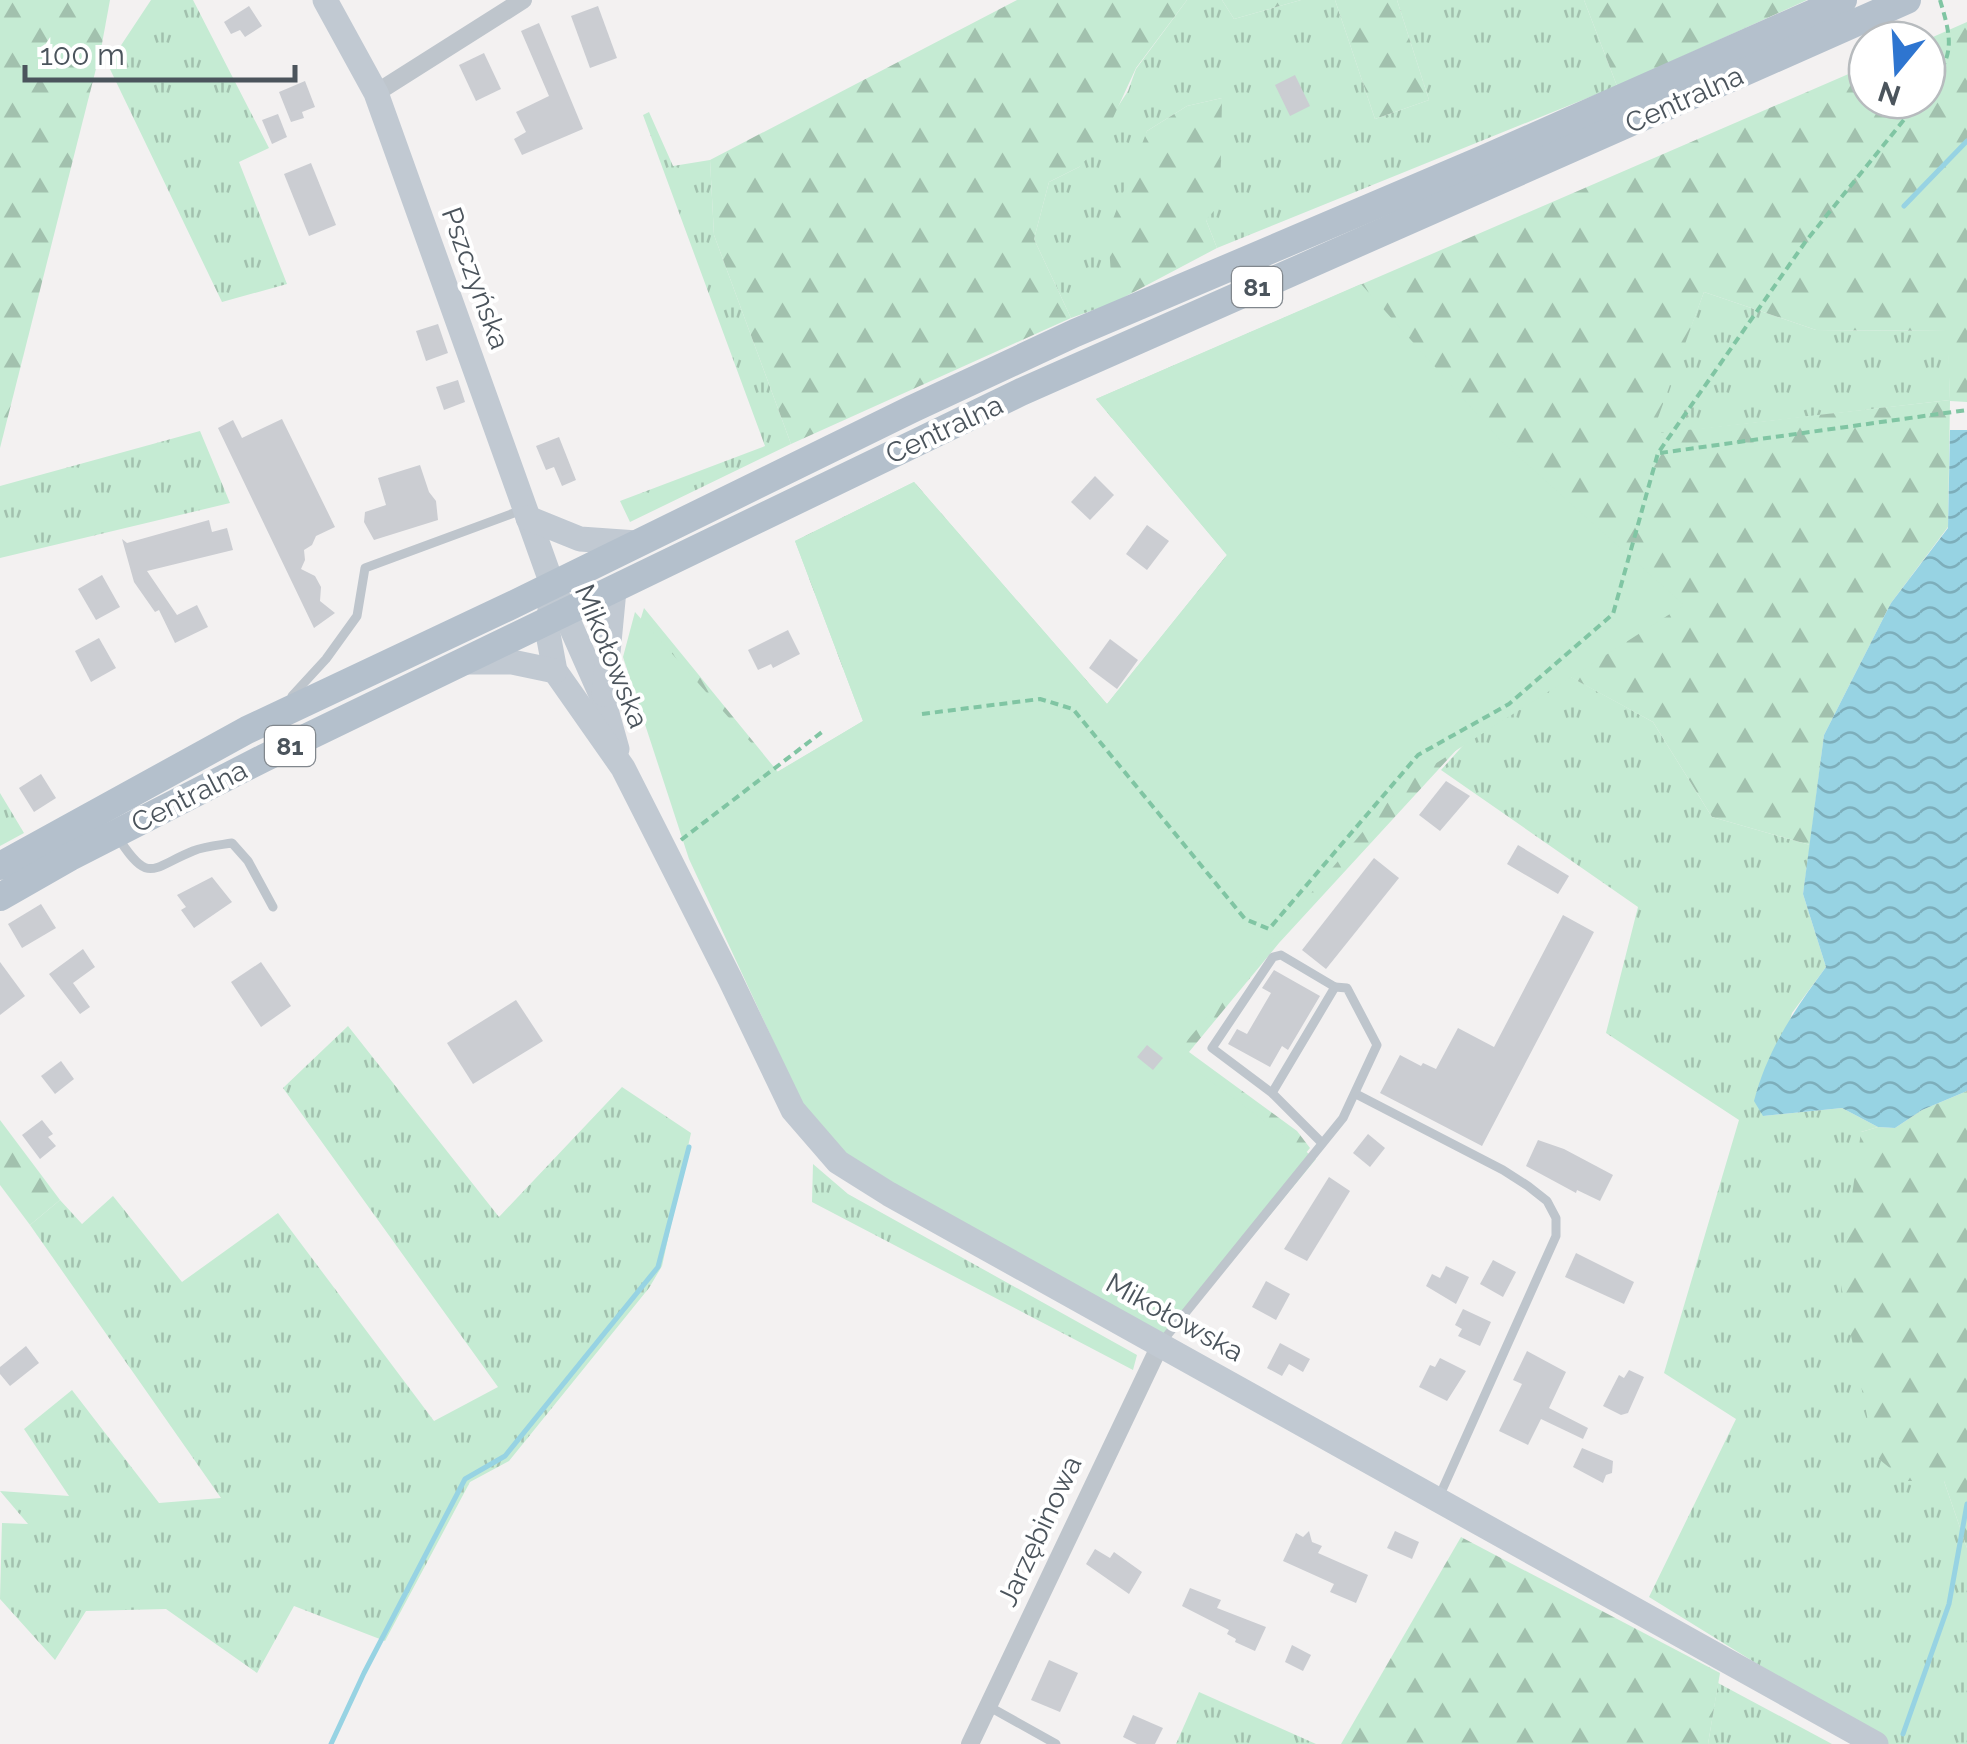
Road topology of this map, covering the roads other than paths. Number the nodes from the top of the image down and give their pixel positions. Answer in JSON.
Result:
{"nodes":[{"id":1,"x":325,"y":0,"type":"edge"},
{"id":2,"x":523,"y":0,"type":"edge"},
{"id":3,"x":1842,"y":0,"type":"edge"},
{"id":4,"x":1908,"y":0,"type":"edge"},
{"id":5,"x":376,"y":92,"type":"junction"},
{"id":6,"x":526,"y":514,"type":"junction"},
{"id":7,"x":637,"y":542,"type":"junction"},
{"id":8,"x":552,"y":584,"type":"junction"},
{"id":9,"x":614,"y":590,"type":"junction"},
{"id":10,"x":557,"y":618,"type":"junction"},
{"id":11,"x":467,"y":662,"type":"junction"},
{"id":12,"x":555,"y":672,"type":"junction"},
{"id":13,"x":603,"y":699,"type":"junction"},
{"id":14,"x":247,"y":730,"type":"junction"},
{"id":15,"x":623,"y":768,"type":"junction"},
{"id":16,"x":115,"y":834,"type":"junction"},
{"id":17,"x":0,"y":866,"type":"edge"},
{"id":18,"x":0,"y":897,"type":"edge"},
{"id":19,"x":273,"y":908,"type":"dead end"},
{"id":20,"x":1335,"y":987,"type":"junction"},
{"id":21,"x":1272,"y":1093,"type":"junction"},
{"id":22,"x":1356,"y":1094,"type":"junction"},
{"id":23,"x":1322,"y":1143,"type":"junction"},
{"id":24,"x":1161,"y":1343,"type":"junction"},
{"id":25,"x":1438,"y":1498,"type":"junction"},
{"id":26,"x":988,"y":1706,"type":"junction"},
{"id":27,"x":970,"y":1744,"type":"edge"},
{"id":28,"x":1056,"y":1744,"type":"edge"},
{"id":29,"x":1876,"y":1744,"type":"edge"}],
"edges":[{"from":1,"to":5,"type":"main road","name":"Pszczyńska"},
{"from":2,"to":5,"type":"street"},
{"from":3,"to":7,"type":"main road","name":"Centralna","number":"81"},
{"from":4,"to":9,"type":"main road","name":"Centralna","number":"81"},
{"from":5,"to":6,"type":"main road","name":"Pszczyńska"},
{"from":6,"to":7,"type":"main road"},
{"from":6,"to":8,"type":"main road","name":"Pszczyńska"},
{"from":6,"to":14,"type":"lane"},
{"from":7,"to":8,"type":"main road","name":"Centralna","number":"81"},
{"from":8,"to":10,"type":"main road","name":"Mikołowska"},
{"from":8,"to":14,"type":"main road","name":"Centralna","number":"81"},
{"from":9,"to":10,"type":"main road","name":"Centralna","number":"81"},
{"from":9,"to":13,"type":"main road"},
{"from":10,"to":11,"type":"main road","name":"Centralna","number":"81"},
{"from":10,"to":12,"type":"main road","name":"Mikołowska"},
{"from":10,"to":13,"type":"main road","name":"Mikołowska"},
{"from":11,"to":12,"type":"main road"},
{"from":11,"to":16,"type":"main road","name":"Centralna","number":"81"},
{"from":12,"to":15,"type":"main road","name":"Mikołowska"},
{"from":13,"to":15,"type":"main road","name":"Mikołowska"},
{"from":14,"to":17,"type":"main road","name":"Centralna","number":"81"},
{"from":15,"to":24,"type":"main road","name":"Mikołowska"},
{"from":16,"to":18,"type":"main road","name":"Centralna","number":"81"},
{"from":16,"to":19,"type":"lane"},
{"from":20,"to":21,"type":"lane"},
{"from":20,"to":21,"type":"lane"},
{"from":20,"to":22,"type":"lane"},
{"from":21,"to":23,"type":"lane"},
{"from":22,"to":23,"type":"lane"},
{"from":22,"to":25,"type":"lane"},
{"from":23,"to":24,"type":"lane"},
{"from":24,"to":25,"type":"main road","name":"Mikołowska"},
{"from":24,"to":26,"type":"street","name":"Jarzębinowa"},
{"from":25,"to":29,"type":"main road","name":"Mikołowska"},
{"from":26,"to":27,"type":"street","name":"Jarzębinowa"},
{"from":26,"to":28,"type":"lane"}]}
